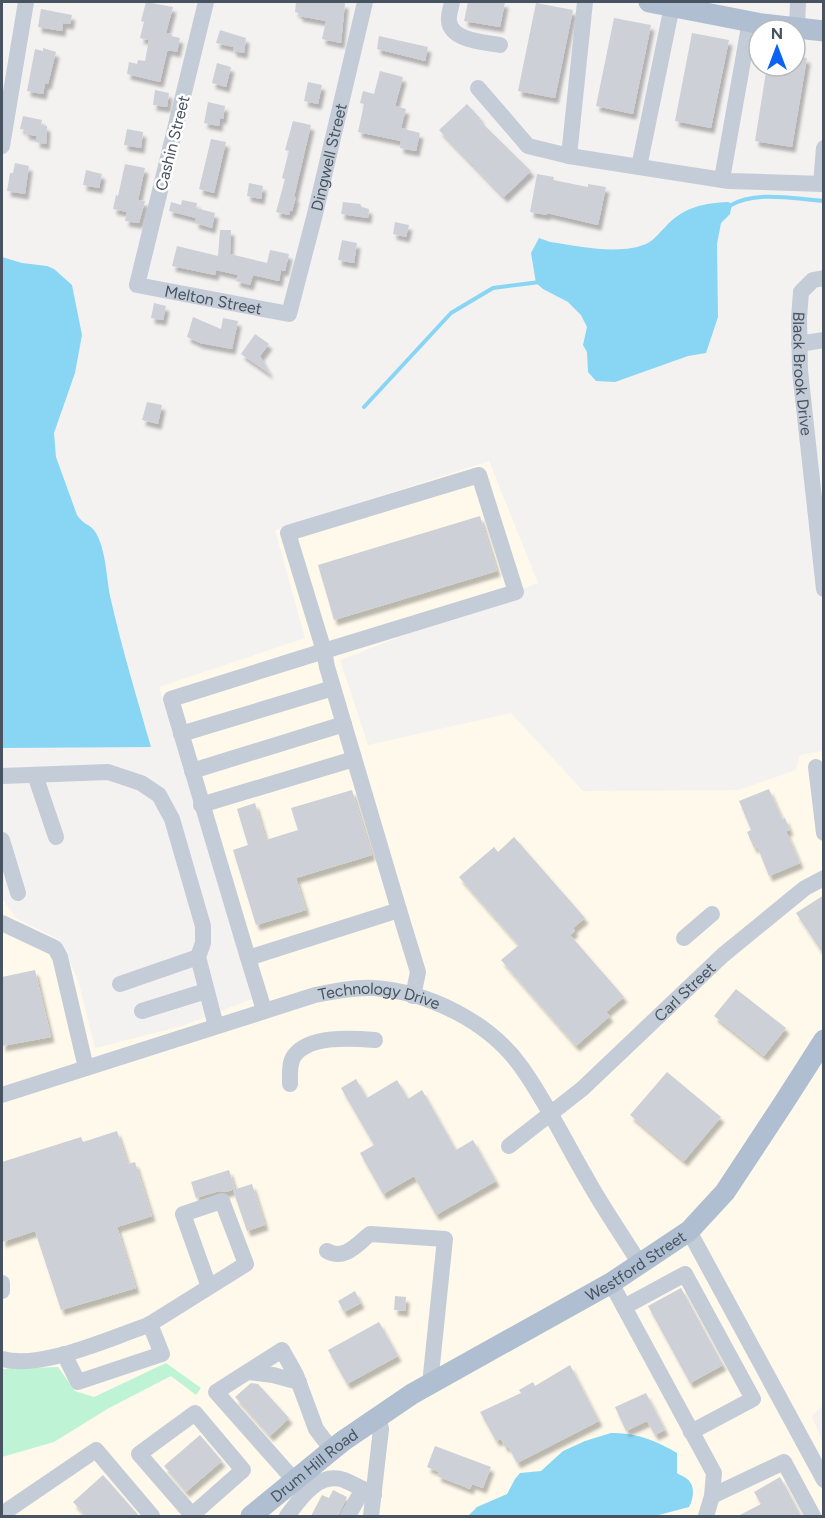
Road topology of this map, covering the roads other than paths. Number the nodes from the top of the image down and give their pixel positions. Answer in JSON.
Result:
{"nodes":[{"id":1,"x":26,"y":2,"type":"edge"},
{"id":2,"x":206,"y":2,"type":"edge"},
{"id":3,"x":365,"y":2,"type":"edge"},
{"id":4,"x":452,"y":2,"type":"edge"},
{"id":5,"x":585,"y":2,"type":"edge"},
{"id":6,"x":649,"y":2,"type":"edge"},
{"id":7,"x":798,"y":2,"type":"edge"},
{"id":8,"x":672,"y":6,"type":"junction"},
{"id":9,"x":797,"y":18,"type":"edge"},
{"id":10,"x":747,"y":20,"type":"edge"},
{"id":11,"x":807,"y":29,"type":"edge"},
{"id":12,"x":824,"y":31,"type":"edge"},
{"id":13,"x":747,"y":38,"type":"edge"},
{"id":14,"x":500,"y":45,"type":"dead end"},
{"id":15,"x":478,"y":88,"type":"dead end"},
{"id":16,"x":2,"y":146,"type":"edge"},
{"id":17,"x":824,"y":148,"type":"edge"},
{"id":18,"x":568,"y":156,"type":"junction"},
{"id":19,"x":639,"y":166,"type":"junction"},
{"id":20,"x":722,"y":179,"type":"junction"},
{"id":21,"x":823,"y":184,"type":"edge"},
{"id":22,"x":824,"y":278,"type":"edge"},
{"id":23,"x":137,"y":285,"type":"joint"},
{"id":24,"x":289,"y":314,"type":"joint"},
{"id":25,"x":824,"y":340,"type":"edge"},
{"id":26,"x":799,"y":344,"type":"junction"},
{"id":27,"x":820,"y":529,"type":"edge"},
{"id":28,"x":824,"y":589,"type":"edge"},
{"id":29,"x":324,"y":651,"type":"junction"},
{"id":30,"x":333,"y":688,"type":"junction"},
{"id":31,"x":344,"y":724,"type":"junction"},
{"id":32,"x":181,"y":734,"type":"junction"},
{"id":33,"x":354,"y":759,"type":"junction"},
{"id":34,"x":816,"y":766,"type":"dead end"},
{"id":35,"x":192,"y":771,"type":"junction"},
{"id":36,"x":35,"y":774,"type":"junction"},
{"id":37,"x":2,"y":776,"type":"edge"},
{"id":38,"x":201,"y":805,"type":"junction"},
{"id":39,"x":824,"y":833,"type":"edge"},
{"id":40,"x":56,"y":837,"type":"dead end"},
{"id":41,"x":2,"y":840,"type":"edge"},
{"id":42,"x":824,"y":878,"type":"edge"},
{"id":43,"x":18,"y":893,"type":"dead end"},
{"id":44,"x":399,"y":910,"type":"junction"},
{"id":45,"x":712,"y":914,"type":"dead end"},
{"id":46,"x":2,"y":923,"type":"edge"},
{"id":47,"x":19,"y":931,"type":"junction"},
{"id":48,"x":2,"y":937,"type":"edge"},
{"id":49,"x":684,"y":938,"type":"dead end"},
{"id":50,"x":198,"y":957,"type":"junction"},
{"id":51,"x":248,"y":958,"type":"junction"},
{"id":52,"x":120,"y":984,"type":"dead end"},
{"id":53,"x":206,"y":991,"type":"junction"},
{"id":54,"x":413,"y":996,"type":"junction"},
{"id":55,"x":264,"y":1010,"type":"junction"},
{"id":56,"x":142,"y":1011,"type":"dead end"},
{"id":57,"x":216,"y":1026,"type":"junction"},
{"id":58,"x":375,"y":1040,"type":"dead end"},
{"id":59,"x":824,"y":1040,"type":"edge"},
{"id":60,"x":86,"y":1068,"type":"junction"},
{"id":61,"x":290,"y":1084,"type":"dead end"},
{"id":62,"x":2,"y":1095,"type":"edge"},
{"id":63,"x":551,"y":1114,"type":"junction"},
{"id":64,"x":509,"y":1146,"type":"dead end"},
{"id":65,"x":689,"y":1231,"type":"junction"},
{"id":66,"x":327,"y":1251,"type":"dead end"},
{"id":67,"x":640,"y":1264,"type":"junction"},
{"id":68,"x":2,"y":1282,"type":"edge"},
{"id":69,"x":611,"y":1283,"type":"junction"},
{"id":70,"x":209,"y":1287,"type":"junction"},
{"id":71,"x":2,"y":1291,"type":"edge"},
{"id":72,"x":624,"y":1307,"type":"junction"},
{"id":73,"x":150,"y":1324,"type":"junction"},
{"id":74,"x":64,"y":1354,"type":"junction"},
{"id":75,"x":2,"y":1359,"type":"edge"},
{"id":76,"x":430,"y":1383,"type":"junction"},
{"id":77,"x":378,"y":1416,"type":"junction"},
{"id":78,"x":691,"y":1432,"type":"junction"},
{"id":79,"x":337,"y":1445,"type":"junction"},
{"id":80,"x":377,"y":1472,"type":"junction"},
{"id":81,"x":294,"y":1480,"type":"junction"},
{"id":82,"x":824,"y":1480,"type":"edge"},
{"id":83,"x":369,"y":1492,"type":"junction"},
{"id":84,"x":712,"y":1496,"type":"junction"},
{"id":85,"x":2,"y":1514,"type":"edge"},
{"id":86,"x":256,"y":1515,"type":"edge"},
{"id":87,"x":152,"y":1516,"type":"edge"},
{"id":88,"x":193,"y":1516,"type":"edge"},
{"id":89,"x":287,"y":1516,"type":"edge"},
{"id":90,"x":348,"y":1516,"type":"edge"},
{"id":91,"x":372,"y":1516,"type":"edge"},
{"id":92,"x":706,"y":1516,"type":"edge"},
{"id":93,"x":813,"y":1516,"type":"edge"}],
"edges":[{"from":1,"to":16,"type":"street"},
{"from":2,"to":23,"type":"street","name":"Cashin Street"},
{"from":3,"to":24,"type":"street","name":"Dingwell Street"},
{"from":4,"to":14,"type":"street"},
{"from":5,"to":18,"type":"street"},
{"from":6,"to":8,"type":"main road"},
{"from":7,"to":9,"type":"street"},
{"from":8,"to":10,"type":"main road"},
{"from":8,"to":19,"type":"street"},
{"from":11,"to":12,"type":"main road"},
{"from":13,"to":20,"type":"street"},
{"from":15,"to":18,"type":"street"},
{"from":17,"to":21,"type":"street"},
{"from":18,"to":19,"type":"street"},
{"from":19,"to":20,"type":"street"},
{"from":20,"to":21,"type":"street"},
{"from":22,"to":26,"type":"street","name":"Black Brook Drive"},
{"from":23,"to":24,"type":"street","name":"Melton Street"},
{"from":25,"to":26,"type":"street"},
{"from":26,"to":27,"type":"street","name":"Black Brook Drive"},
{"from":27,"to":28,"type":"street","name":"Black Brook Drive"},
{"from":29,"to":29,"type":"street"},
{"from":29,"to":30,"type":"street"},
{"from":29,"to":32,"type":"street"},
{"from":30,"to":31,"type":"street"},
{"from":30,"to":32,"type":"street"},
{"from":31,"to":33,"type":"street"},
{"from":31,"to":35,"type":"street"},
{"from":32,"to":35,"type":"street"},
{"from":33,"to":38,"type":"street"},
{"from":33,"to":44,"type":"street"},
{"from":34,"to":39,"type":"street"},
{"from":35,"to":38,"type":"street"},
{"from":36,"to":37,"type":"street"},
{"from":36,"to":40,"type":"street"},
{"from":36,"to":50,"type":"street"},
{"from":38,"to":51,"type":"street"},
{"from":41,"to":43,"type":"street"},
{"from":42,"to":63,"type":"street","name":"Carl Street"},
{"from":44,"to":51,"type":"street"},
{"from":44,"to":54,"type":"street"},
{"from":45,"to":49,"type":"street"},
{"from":46,"to":47,"type":"street"},
{"from":47,"to":48,"type":"street"},
{"from":47,"to":60,"type":"street"},
{"from":50,"to":52,"type":"street"},
{"from":50,"to":53,"type":"street"},
{"from":51,"to":55,"type":"street"},
{"from":53,"to":56,"type":"street"},
{"from":53,"to":57,"type":"street"},
{"from":54,"to":55,"type":"street","name":"Technology Drive"},
{"from":54,"to":63,"type":"street","name":"Technology Drive"},
{"from":55,"to":57,"type":"street","name":"Technology Drive"},
{"from":57,"to":60,"type":"street","name":"Technology Drive"},
{"from":58,"to":61,"type":"street"},
{"from":59,"to":65,"type":"main road","name":"Westford Street"},
{"from":60,"to":62,"type":"street","name":"Technology Drive"},
{"from":63,"to":64,"type":"street","name":"Carl Street"},
{"from":63,"to":67,"type":"street","name":"Technology Drive"},
{"from":65,"to":67,"type":"main road","name":"Westford Street"},
{"from":65,"to":82,"type":"street"},
{"from":66,"to":76,"type":"street"},
{"from":67,"to":69,"type":"main road","name":"Westford Street"},
{"from":68,"to":71,"type":"street"},
{"from":69,"to":72,"type":"street"},
{"from":69,"to":76,"type":"main road","name":"Westford Street"},
{"from":70,"to":70,"type":"street"},
{"from":70,"to":73,"type":"street"},
{"from":72,"to":78,"type":"street"},
{"from":72,"to":78,"type":"street"},
{"from":73,"to":74,"type":"street"},
{"from":73,"to":74,"type":"street"},
{"from":74,"to":75,"type":"street"},
{"from":76,"to":77,"type":"main road","name":"Westford Street"},
{"from":77,"to":79,"type":"main road","name":"Drum Hill Road"},
{"from":77,"to":80,"type":"street"},
{"from":78,"to":84,"type":"street"},
{"from":79,"to":80,"type":"street"},
{"from":79,"to":81,"type":"main road","name":"Drum Hill Road"},
{"from":79,"to":81,"type":"street"},
{"from":80,"to":83,"type":"street"},
{"from":81,"to":86,"type":"main road","name":"Drum Hill Road"},
{"from":83,"to":89,"type":"street"},
{"from":83,"to":90,"type":"street"},
{"from":83,"to":91,"type":"street"},
{"from":84,"to":92,"type":"street"},
{"from":84,"to":93,"type":"street"},
{"from":85,"to":87,"type":"street"},
{"from":88,"to":88,"type":"street"}]}
